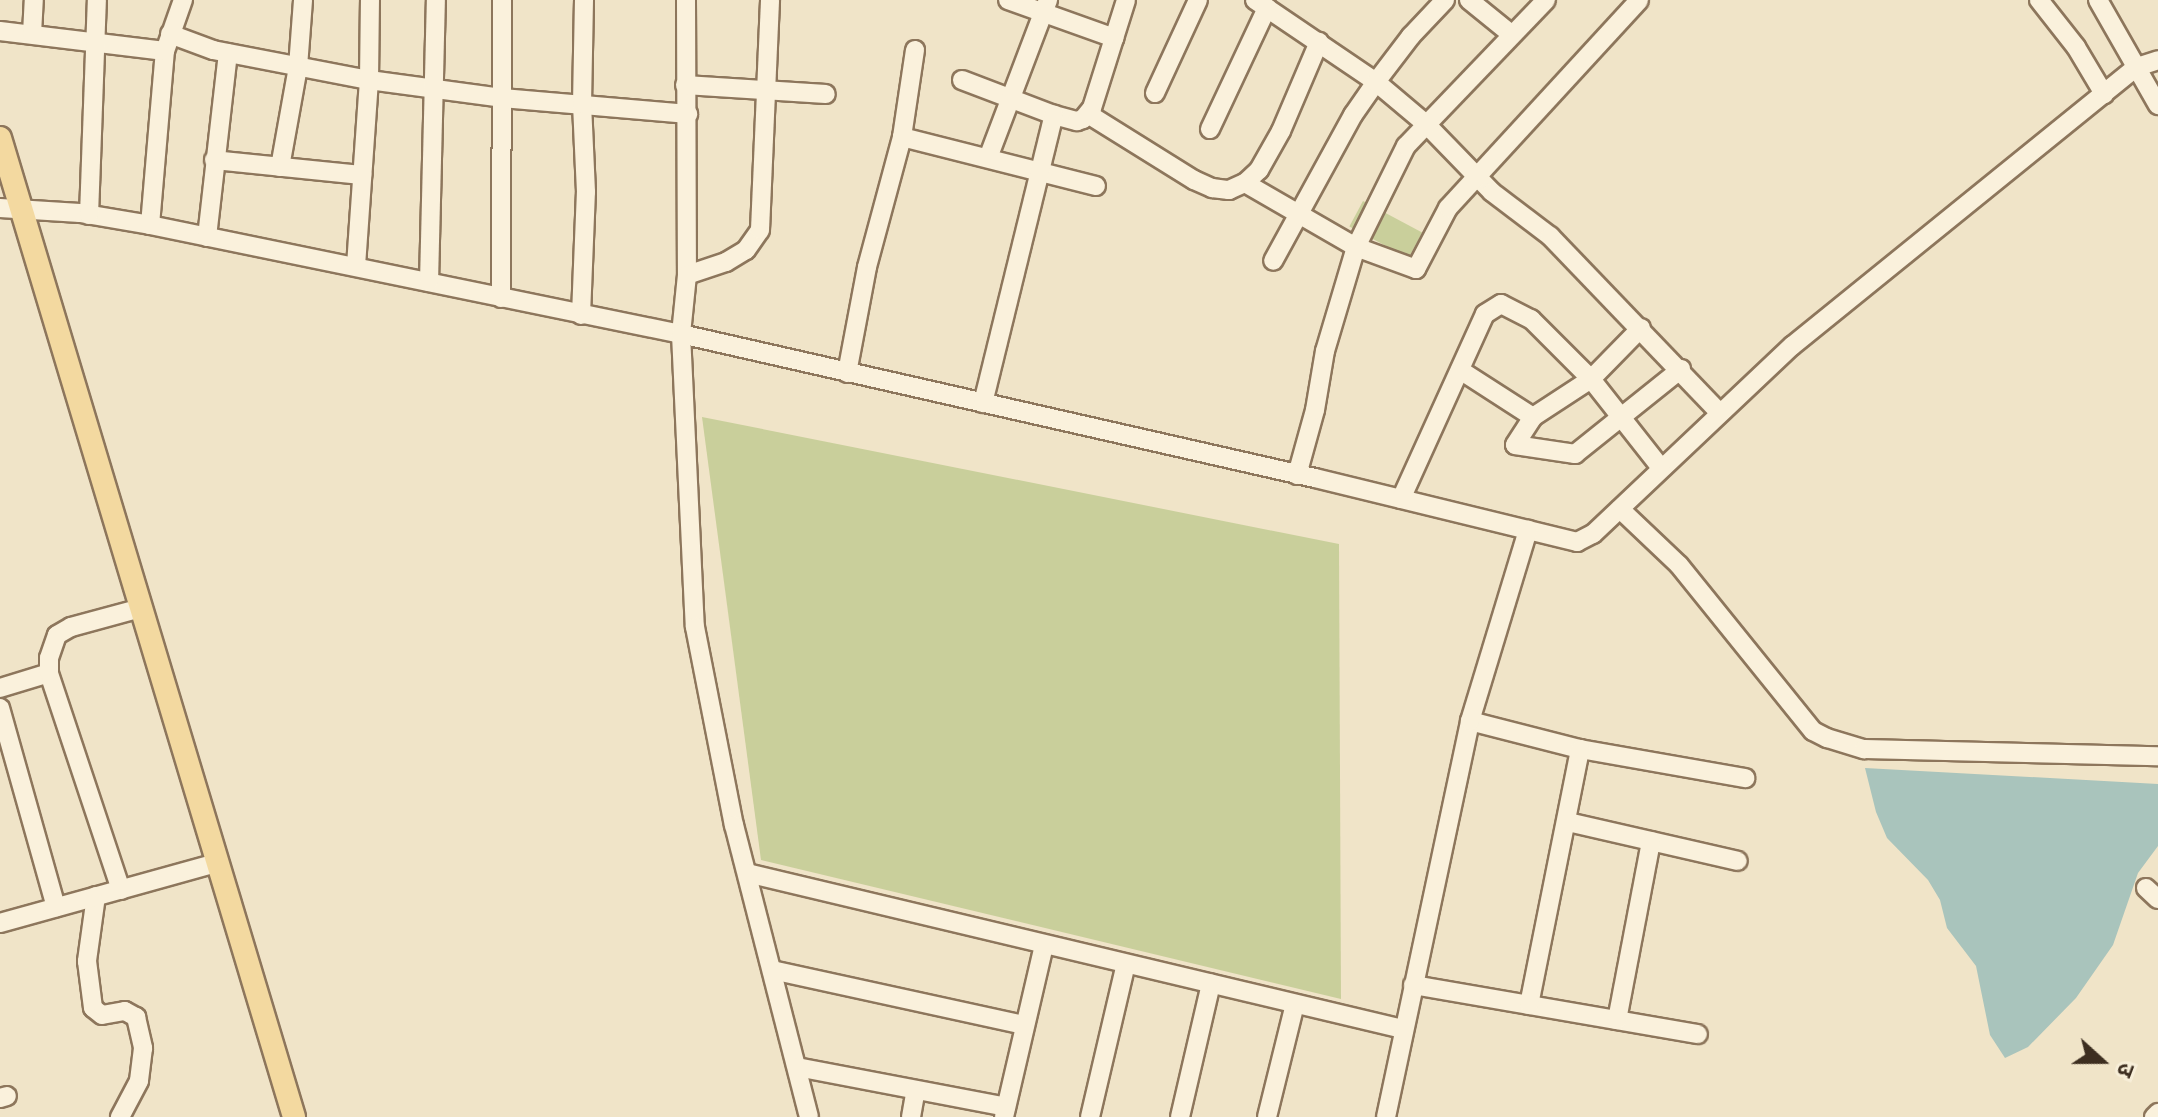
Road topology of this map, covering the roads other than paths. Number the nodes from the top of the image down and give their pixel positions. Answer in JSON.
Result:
{"nodes":[{"id":1,"x":34,"y":0,"type":"edge"},
{"id":2,"x":97,"y":0,"type":"edge"},
{"id":3,"x":183,"y":0,"type":"edge"},
{"id":4,"x":303,"y":0,"type":"edge"},
{"id":5,"x":370,"y":0,"type":"edge"},
{"id":6,"x":436,"y":0,"type":"edge"},
{"id":7,"x":502,"y":0,"type":"edge"},
{"id":8,"x":584,"y":0,"type":"edge"},
{"id":9,"x":686,"y":0,"type":"edge"},
{"id":10,"x":770,"y":0,"type":"edge"},
{"id":11,"x":1008,"y":0,"type":"edge"},
{"id":12,"x":1126,"y":0,"type":"edge"},
{"id":13,"x":1198,"y":0,"type":"edge"},
{"id":14,"x":1445,"y":0,"type":"edge"},
{"id":15,"x":1469,"y":0,"type":"edge"},
{"id":16,"x":1546,"y":0,"type":"edge"},
{"id":17,"x":1639,"y":0,"type":"edge"},
{"id":18,"x":2039,"y":0,"type":"edge"},
{"id":19,"x":2098,"y":0,"type":"edge"},
{"id":20,"x":1261,"y":4,"type":"edge"},
{"id":21,"x":1046,"y":6,"type":"edge"},
{"id":22,"x":0,"y":31,"type":"edge"},
{"id":23,"x":32,"y":34,"type":"junction"},
{"id":24,"x":1511,"y":34,"type":"junction"},
{"id":25,"x":1114,"y":38,"type":"junction"},
{"id":26,"x":93,"y":42,"type":"junction"},
{"id":27,"x":1319,"y":42,"type":"junction"},
{"id":28,"x":167,"y":43,"type":"junction"},
{"id":29,"x":915,"y":50,"type":"dead end"},
{"id":30,"x":228,"y":53,"type":"junction"},
{"id":31,"x":2158,"y":60,"type":"edge"},
{"id":32,"x":298,"y":67,"type":"junction"},
{"id":33,"x":2137,"y":67,"type":"junction"},
{"id":34,"x":369,"y":80,"type":"junction"},
{"id":35,"x":962,"y":80,"type":"dead end"},
{"id":36,"x":1376,"y":82,"type":"junction"},
{"id":37,"x":685,"y":85,"type":"junction"},
{"id":38,"x":436,"y":89,"type":"junction"},
{"id":39,"x":767,"y":91,"type":"junction"},
{"id":40,"x":1155,"y":93,"type":"dead end"},
{"id":41,"x":826,"y":94,"type":"dead end"},
{"id":42,"x":2104,"y":94,"type":"junction"},
{"id":43,"x":502,"y":98,"type":"junction"},
{"id":44,"x":1010,"y":98,"type":"junction"},
{"id":45,"x":582,"y":104,"type":"junction"},
{"id":46,"x":2158,"y":105,"type":"edge"},
{"id":47,"x":688,"y":114,"type":"junction"},
{"id":48,"x":1088,"y":114,"type":"junction"},
{"id":49,"x":1054,"y":115,"type":"junction"},
{"id":50,"x":1427,"y":125,"type":"junction"},
{"id":51,"x":1210,"y":129,"type":"dead end"},
{"id":52,"x":902,"y":137,"type":"junction"},
{"id":53,"x":0,"y":138,"type":"edge"},
{"id":54,"x":988,"y":158,"type":"junction"},
{"id":55,"x":214,"y":160,"type":"junction"},
{"id":56,"x":280,"y":167,"type":"junction"},
{"id":57,"x":1038,"y":170,"type":"junction"},
{"id":58,"x":362,"y":175,"type":"junction"},
{"id":59,"x":1479,"y":175,"type":"junction"},
{"id":60,"x":1245,"y":183,"type":"junction"},
{"id":61,"x":1096,"y":186,"type":"dead end"},
{"id":62,"x":10,"y":208,"type":"edge"},
{"id":63,"x":1299,"y":212,"type":"junction"},
{"id":64,"x":89,"y":215,"type":"junction"},
{"id":65,"x":150,"y":225,"type":"junction"},
{"id":66,"x":207,"y":237,"type":"junction"},
{"id":67,"x":1356,"y":247,"type":"junction"},
{"id":68,"x":1273,"y":261,"type":"dead end"},
{"id":69,"x":356,"y":266,"type":"junction"},
{"id":70,"x":687,"y":275,"type":"junction"},
{"id":71,"x":429,"y":282,"type":"junction"},
{"id":72,"x":501,"y":298,"type":"junction"},
{"id":73,"x":581,"y":315,"type":"junction"},
{"id":74,"x":1641,"y":328,"type":"junction"},
{"id":75,"x":681,"y":334,"type":"junction"},
{"id":76,"x":1681,"y":369,"type":"junction"},
{"id":77,"x":1460,"y":370,"type":"junction"},
{"id":78,"x":847,"y":373,"type":"junction"},
{"id":79,"x":1591,"y":379,"type":"junction"},
{"id":80,"x":983,"y":403,"type":"junction"},
{"id":81,"x":1720,"y":413,"type":"junction"},
{"id":82,"x":1623,"y":416,"type":"junction"},
{"id":83,"x":1533,"y":417,"type":"junction"},
{"id":84,"x":1661,"y":468,"type":"junction"},
{"id":85,"x":1297,"y":475,"type":"junction"},
{"id":86,"x":1401,"y":499,"type":"junction"},
{"id":87,"x":1620,"y":509,"type":"junction"},
{"id":88,"x":1528,"y":530,"type":"junction"},
{"id":89,"x":141,"y":608,"type":"junction"},
{"id":90,"x":49,"y":673,"type":"junction"},
{"id":91,"x":0,"y":688,"type":"edge"},
{"id":92,"x":0,"y":708,"type":"edge"},
{"id":93,"x":1470,"y":721,"type":"junction"},
{"id":94,"x":1580,"y":749,"type":"junction"},
{"id":95,"x":5,"y":754,"type":"edge"},
{"id":96,"x":2158,"y":756,"type":"edge"},
{"id":97,"x":1745,"y":778,"type":"dead end"},
{"id":98,"x":1568,"y":822,"type":"junction"},
{"id":99,"x":1651,"y":841,"type":"junction"},
{"id":100,"x":1738,"y":861,"type":"dead end"},
{"id":101,"x":216,"y":863,"type":"junction"},
{"id":102,"x":747,"y":873,"type":"junction"},
{"id":103,"x":121,"y":890,"type":"junction"},
{"id":104,"x":96,"y":896,"type":"junction"},
{"id":105,"x":56,"y":907,"type":"junction"},
{"id":106,"x":0,"y":923,"type":"edge"},
{"id":107,"x":1044,"y":945,"type":"junction"},
{"id":108,"x":1126,"y":964,"type":"junction"},
{"id":109,"x":772,"y":970,"type":"junction"},
{"id":110,"x":1211,"y":984,"type":"junction"},
{"id":111,"x":1413,"y":985,"type":"junction"},
{"id":112,"x":1295,"y":1004,"type":"junction"},
{"id":113,"x":1529,"y":1005,"type":"junction"},
{"id":114,"x":1617,"y":1020,"type":"junction"},
{"id":115,"x":1025,"y":1025,"type":"junction"},
{"id":116,"x":1403,"y":1029,"type":"junction"},
{"id":117,"x":1698,"y":1034,"type":"dead end"},
{"id":118,"x":797,"y":1067,"type":"junction"},
{"id":119,"x":916,"y":1090,"type":"junction"},
{"id":120,"x":1005,"y":1112,"type":"edge"},
{"id":121,"x":120,"y":1117,"type":"edge"},
{"id":122,"x":294,"y":1117,"type":"edge"},
{"id":123,"x":809,"y":1117,"type":"edge"},
{"id":124,"x":911,"y":1117,"type":"edge"},
{"id":125,"x":1090,"y":1117,"type":"edge"},
{"id":126,"x":1180,"y":1117,"type":"edge"},
{"id":127,"x":1267,"y":1117,"type":"edge"},
{"id":128,"x":1386,"y":1117,"type":"edge"}],
"edges":[{"from":1,"to":23,"type":"street"},
{"from":2,"to":26,"type":"street"},
{"from":3,"to":28,"type":"street"},
{"from":4,"to":32,"type":"street"},
{"from":5,"to":34,"type":"street"},
{"from":6,"to":38,"type":"street"},
{"from":7,"to":43,"type":"street"},
{"from":8,"to":45,"type":"street"},
{"from":9,"to":37,"type":"street"},
{"from":10,"to":39,"type":"street"},
{"from":11,"to":21,"type":"street"},
{"from":12,"to":25,"type":"street"},
{"from":13,"to":40,"type":"street"},
{"from":14,"to":36,"type":"street"},
{"from":15,"to":24,"type":"street"},
{"from":16,"to":24,"type":"street"},
{"from":17,"to":59,"type":"street"},
{"from":18,"to":42,"type":"street"},
{"from":19,"to":33,"type":"street"},
{"from":20,"to":27,"type":"street"},
{"from":20,"to":51,"type":"street"},
{"from":21,"to":25,"type":"street"},
{"from":21,"to":44,"type":"street"},
{"from":22,"to":23,"type":"street"},
{"from":23,"to":26,"type":"street"},
{"from":24,"to":50,"type":"street"},
{"from":25,"to":48,"type":"street"},
{"from":26,"to":28,"type":"street"},
{"from":26,"to":64,"type":"street"},
{"from":27,"to":36,"type":"street"},
{"from":27,"to":60,"type":"street"},
{"from":28,"to":30,"type":"street"},
{"from":28,"to":65,"type":"street"},
{"from":29,"to":52,"type":"street"},
{"from":30,"to":32,"type":"street"},
{"from":30,"to":55,"type":"street"},
{"from":31,"to":33,"type":"street"},
{"from":32,"to":34,"type":"street"},
{"from":32,"to":56,"type":"street"},
{"from":33,"to":42,"type":"street"},
{"from":33,"to":46,"type":"street"},
{"from":34,"to":38,"type":"street"},
{"from":34,"to":58,"type":"street"},
{"from":35,"to":44,"type":"street"},
{"from":36,"to":50,"type":"street"},
{"from":36,"to":63,"type":"street"},
{"from":37,"to":39,"type":"street"},
{"from":37,"to":47,"type":"street"},
{"from":38,"to":43,"type":"street"},
{"from":38,"to":71,"type":"street"},
{"from":39,"to":41,"type":"street"},
{"from":39,"to":70,"type":"street"},
{"from":42,"to":81,"type":"street"},
{"from":43,"to":45,"type":"street"},
{"from":43,"to":72,"type":"street"},
{"from":44,"to":49,"type":"street"},
{"from":44,"to":54,"type":"street"},
{"from":45,"to":47,"type":"street"},
{"from":45,"to":73,"type":"street"},
{"from":47,"to":70,"type":"street"},
{"from":48,"to":49,"type":"street"},
{"from":48,"to":60,"type":"street"},
{"from":49,"to":57,"type":"street"},
{"from":50,"to":59,"type":"street"},
{"from":50,"to":67,"type":"street"},
{"from":52,"to":54,"type":"street"},
{"from":52,"to":78,"type":"street"},
{"from":53,"to":62,"type":"main road"},
{"from":54,"to":57,"type":"street"},
{"from":55,"to":56,"type":"street"},
{"from":55,"to":66,"type":"street"},
{"from":56,"to":58,"type":"street"},
{"from":57,"to":61,"type":"street"},
{"from":57,"to":80,"type":"street"},
{"from":58,"to":69,"type":"street"},
{"from":59,"to":67,"type":"street"},
{"from":59,"to":74,"type":"street"},
{"from":60,"to":63,"type":"street"},
{"from":62,"to":64,"type":"street"},
{"from":62,"to":89,"type":"main road"},
{"from":63,"to":67,"type":"street"},
{"from":63,"to":68,"type":"street"},
{"from":64,"to":65,"type":"street"},
{"from":65,"to":66,"type":"street"},
{"from":66,"to":69,"type":"street"},
{"from":67,"to":85,"type":"street"},
{"from":69,"to":71,"type":"street"},
{"from":70,"to":75,"type":"street"},
{"from":71,"to":72,"type":"street"},
{"from":72,"to":73,"type":"street"},
{"from":73,"to":75,"type":"street"},
{"from":74,"to":76,"type":"street"},
{"from":74,"to":79,"type":"street"},
{"from":75,"to":78,"type":"street"},
{"from":75,"to":102,"type":"street"},
{"from":76,"to":81,"type":"street"},
{"from":76,"to":82,"type":"street"},
{"from":77,"to":79,"type":"street"},
{"from":77,"to":83,"type":"street"},
{"from":77,"to":86,"type":"street"},
{"from":78,"to":80,"type":"street"},
{"from":79,"to":82,"type":"street"},
{"from":79,"to":83,"type":"street"},
{"from":80,"to":85,"type":"street"},
{"from":81,"to":84,"type":"street"},
{"from":82,"to":83,"type":"street"},
{"from":82,"to":84,"type":"street"},
{"from":84,"to":87,"type":"street"},
{"from":85,"to":86,"type":"street"},
{"from":86,"to":88,"type":"street"},
{"from":87,"to":88,"type":"street"},
{"from":87,"to":96,"type":"street"},
{"from":88,"to":93,"type":"street"},
{"from":89,"to":90,"type":"street"},
{"from":89,"to":101,"type":"main road"},
{"from":90,"to":91,"type":"street"},
{"from":90,"to":103,"type":"street"},
{"from":92,"to":95,"type":"street"},
{"from":93,"to":94,"type":"street"},
{"from":93,"to":111,"type":"street"},
{"from":94,"to":97,"type":"street"},
{"from":94,"to":98,"type":"street"},
{"from":95,"to":105,"type":"street"},
{"from":98,"to":99,"type":"street"},
{"from":98,"to":113,"type":"street"},
{"from":99,"to":100,"type":"street"},
{"from":99,"to":114,"type":"street"},
{"from":101,"to":103,"type":"street"},
{"from":101,"to":122,"type":"main road"},
{"from":102,"to":107,"type":"street"},
{"from":102,"to":109,"type":"street"},
{"from":103,"to":104,"type":"street"},
{"from":104,"to":105,"type":"street"},
{"from":104,"to":121,"type":"street"},
{"from":105,"to":106,"type":"street"},
{"from":107,"to":108,"type":"street"},
{"from":107,"to":115,"type":"street"},
{"from":108,"to":110,"type":"street"},
{"from":108,"to":125,"type":"street"},
{"from":109,"to":115,"type":"street"},
{"from":109,"to":118,"type":"street"},
{"from":110,"to":112,"type":"street"},
{"from":110,"to":126,"type":"street"},
{"from":111,"to":113,"type":"street"},
{"from":111,"to":116,"type":"street"},
{"from":112,"to":116,"type":"street"},
{"from":112,"to":127,"type":"street"},
{"from":113,"to":114,"type":"street"},
{"from":114,"to":117,"type":"street"},
{"from":115,"to":120,"type":"street"},
{"from":116,"to":128,"type":"street"},
{"from":118,"to":119,"type":"street"},
{"from":118,"to":123,"type":"street"},
{"from":119,"to":120,"type":"street"},
{"from":119,"to":124,"type":"street"}]}
